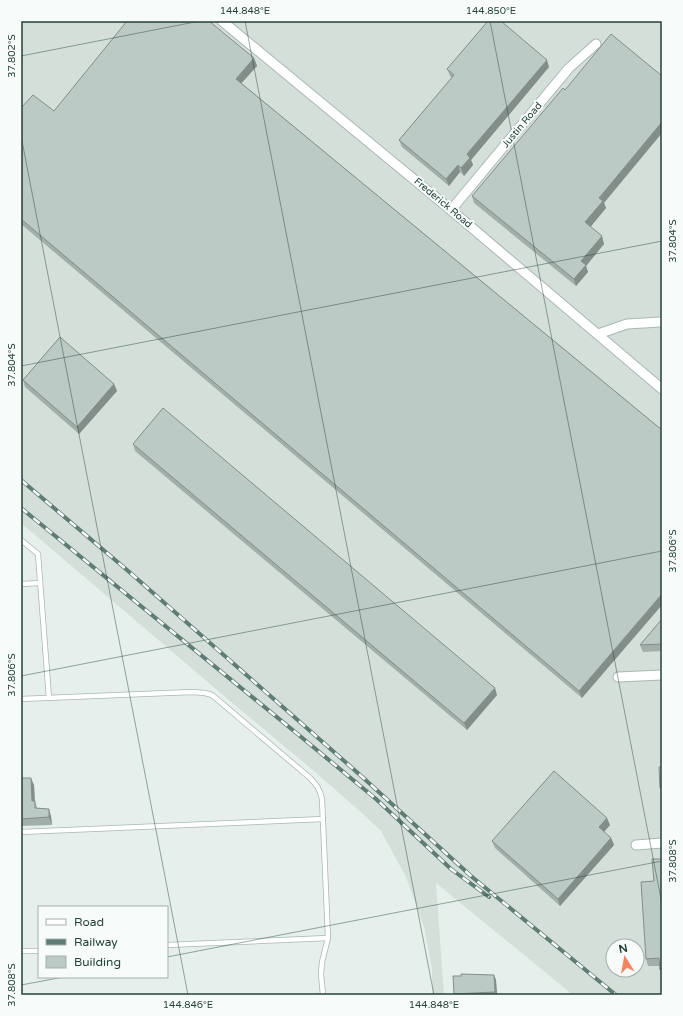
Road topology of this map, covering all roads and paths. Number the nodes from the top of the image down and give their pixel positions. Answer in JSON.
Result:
{"nodes":[{"id":1,"x":222,"y":21,"type":"edge"},
{"id":2,"x":596,"y":44,"type":"dead end"},
{"id":3,"x":451,"y":210,"type":"junction"},
{"id":4,"x":660,"y":322,"type":"dead end"},
{"id":5,"x":598,"y":334,"type":"junction"},
{"id":6,"x":662,"y":388,"type":"edge"},
{"id":7,"x":21,"y":540,"type":"edge"},
{"id":8,"x":40,"y":583,"type":"junction"},
{"id":9,"x":21,"y":584,"type":"edge"},
{"id":10,"x":662,"y":675,"type":"edge"},
{"id":11,"x":618,"y":677,"type":"dead end"},
{"id":12,"x":49,"y":698,"type":"junction"},
{"id":13,"x":21,"y":699,"type":"edge"},
{"id":14,"x":323,"y":819,"type":"junction"},
{"id":15,"x":21,"y":832,"type":"edge"},
{"id":16,"x":662,"y":843,"type":"edge"},
{"id":17,"x":636,"y":845,"type":"dead end"},
{"id":18,"x":328,"y":938,"type":"junction"},
{"id":19,"x":168,"y":945,"type":"edge"},
{"id":20,"x":21,"y":951,"type":"edge"},
{"id":21,"x":38,"y":951,"type":"edge"},
{"id":22,"x":323,"y":995,"type":"edge"}],
"edges":[{"from":1,"to":3,"type":"street","name":"Frederick Road"},
{"from":2,"to":3,"type":"street","name":"Justin Road"},
{"from":3,"to":5,"type":"street","name":"Frederick Road"},
{"from":4,"to":5,"type":"street"},
{"from":5,"to":6,"type":"street","name":"Frederick Road"},
{"from":7,"to":8,"type":"lane"},
{"from":8,"to":9,"type":"lane"},
{"from":8,"to":12,"type":"lane"},
{"from":10,"to":11,"type":"street"},
{"from":12,"to":13,"type":"lane"},
{"from":12,"to":14,"type":"lane"},
{"from":14,"to":15,"type":"lane"},
{"from":14,"to":18,"type":"lane"},
{"from":16,"to":17,"type":"street"},
{"from":18,"to":19,"type":"lane"},
{"from":18,"to":22,"type":"lane"},
{"from":20,"to":21,"type":"lane"}]}
